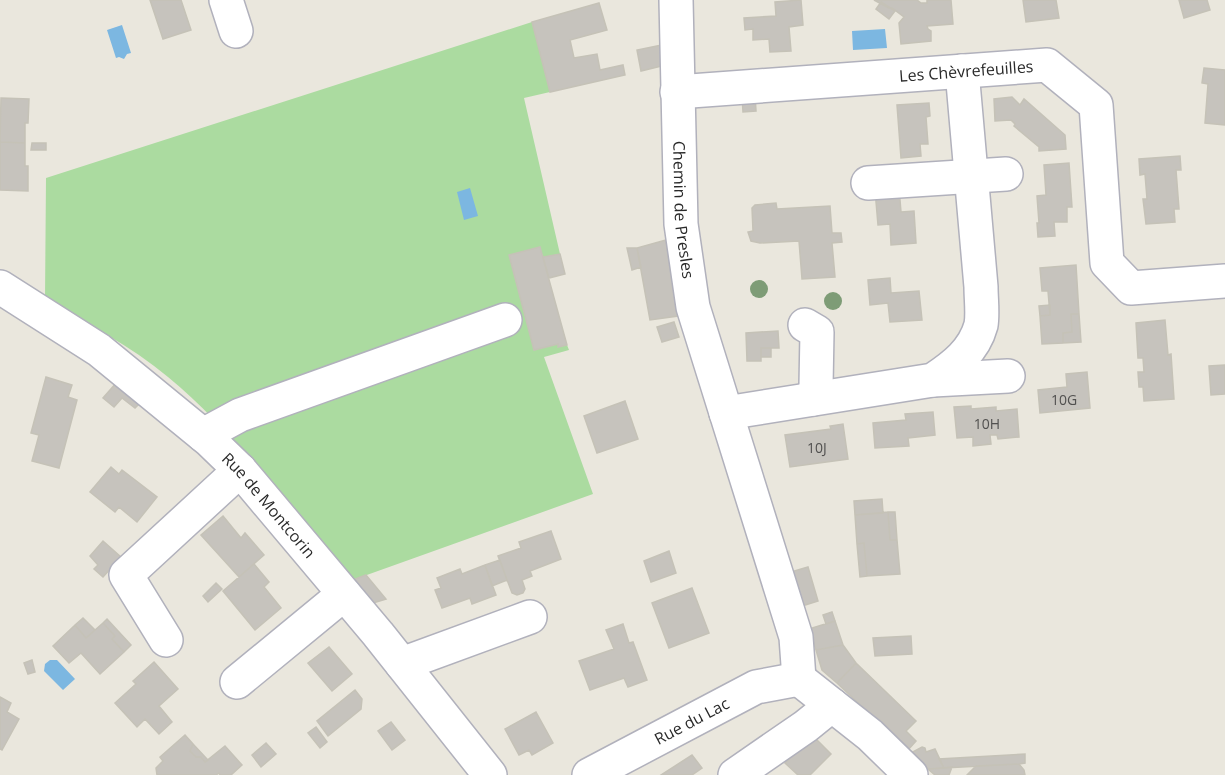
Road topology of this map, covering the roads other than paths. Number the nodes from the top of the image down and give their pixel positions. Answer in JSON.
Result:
{"nodes":[{"id":1,"x":226,"y":0,"type":"edge"},
{"id":2,"x":676,"y":0,"type":"edge"},
{"id":3,"x":236,"y":31,"type":"dead end"},
{"id":4,"x":962,"y":71,"type":"junction"},
{"id":5,"x":677,"y":92,"type":"junction"},
{"id":6,"x":1006,"y":174,"type":"dead end"},
{"id":7,"x":971,"y":177,"type":"junction"},
{"id":8,"x":868,"y":183,"type":"dead end"},
{"id":9,"x":1225,"y":281,"type":"edge"},
{"id":10,"x":0,"y":287,"type":"edge"},
{"id":11,"x":505,"y":320,"type":"dead end"},
{"id":12,"x":805,"y":325,"type":"dead end"},
{"id":13,"x":1008,"y":376,"type":"dead end"},
{"id":14,"x":933,"y":380,"type":"junction"},
{"id":15,"x":813,"y":399,"type":"junction"},
{"id":16,"x":726,"y":413,"type":"junction"},
{"id":17,"x":203,"y":435,"type":"junction"},
{"id":18,"x":240,"y":470,"type":"junction"},
{"id":19,"x":344,"y":594,"type":"junction"},
{"id":20,"x":530,"y":617,"type":"dead end"},
{"id":21,"x":166,"y":640,"type":"dead end"},
{"id":22,"x":402,"y":664,"type":"junction"},
{"id":23,"x":799,"y":679,"type":"junction"},
{"id":24,"x":237,"y":682,"type":"dead end"},
{"id":25,"x":832,"y":705,"type":"junction"},
{"id":26,"x":490,"y":775,"type":"edge"},
{"id":27,"x":589,"y":775,"type":"edge"},
{"id":28,"x":735,"y":775,"type":"edge"},
{"id":29,"x":911,"y":775,"type":"edge"}],
"edges":[{"from":1,"to":3,"type":"street"},
{"from":2,"to":5,"type":"street","name":"Chemin de Presles"},
{"from":4,"to":5,"type":"street","name":"Les Chèvrefeuilles"},
{"from":4,"to":7,"type":"street"},
{"from":4,"to":9,"type":"street","name":"Les Chèvrefeuilles"},
{"from":5,"to":16,"type":"street","name":"Chemin de Presles"},
{"from":6,"to":7,"type":"street"},
{"from":7,"to":8,"type":"street"},
{"from":7,"to":14,"type":"street"},
{"from":10,"to":17,"type":"street","name":"Rue de Montcorin"},
{"from":11,"to":17,"type":"street"},
{"from":12,"to":15,"type":"street"},
{"from":13,"to":14,"type":"street"},
{"from":14,"to":15,"type":"street"},
{"from":15,"to":16,"type":"street"},
{"from":16,"to":23,"type":"street","name":"Chemin de Presles"},
{"from":17,"to":18,"type":"street","name":"Rue de Montcorin"},
{"from":18,"to":19,"type":"street","name":"Rue de Montcorin"},
{"from":18,"to":21,"type":"street"},
{"from":19,"to":22,"type":"street","name":"Rue de Montcorin"},
{"from":19,"to":24,"type":"street"},
{"from":20,"to":22,"type":"street"},
{"from":22,"to":26,"type":"street","name":"Rue de Montcorin"},
{"from":23,"to":25,"type":"street"},
{"from":23,"to":27,"type":"street","name":"Rue du Lac"},
{"from":25,"to":28,"type":"street"},
{"from":25,"to":29,"type":"street"}]}
